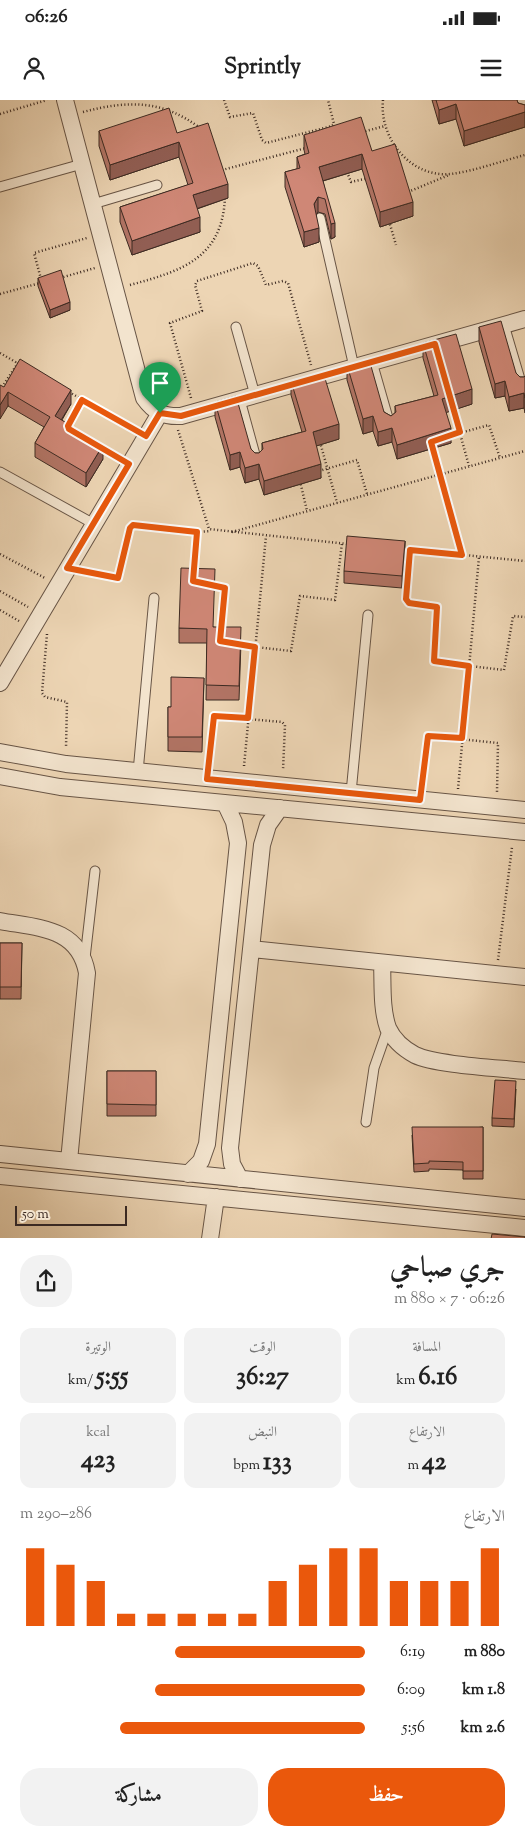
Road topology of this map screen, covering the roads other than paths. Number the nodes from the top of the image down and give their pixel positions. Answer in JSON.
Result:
{"nodes":[{"id":1,"x":522,"y":100,"type":"edge"},
{"id":2,"x":67,"y":108,"type":"edge"},
{"id":3,"x":525,"y":111,"type":"edge"},
{"id":4,"x":82,"y":164,"type":"junction"},
{"id":5,"x":157,"y":185,"type":"dead end"},
{"id":6,"x":0,"y":186,"type":"edge"},
{"id":7,"x":93,"y":204,"type":"junction"},
{"id":8,"x":320,"y":218,"type":"dead end"},
{"id":9,"x":525,"y":319,"type":"edge"},
{"id":10,"x":504,"y":325,"type":"junction"},
{"id":11,"x":236,"y":327,"type":"dead end"},
{"id":12,"x":372,"y":362,"type":"junction"},
{"id":13,"x":354,"y":367,"type":"junction"},
{"id":14,"x":522,"y":386,"type":"edge"},
{"id":15,"x":247,"y":398,"type":"junction"},
{"id":16,"x":166,"y":415,"type":"junction"},
{"id":17,"x":390,"y":425,"type":"edge"},
{"id":18,"x":257,"y":462,"type":"edge"},
{"id":19,"x":0,"y":472,"type":"edge"},
{"id":20,"x":94,"y":524,"type":"junction"},
{"id":21,"x":154,"y":598,"type":"dead end"},
{"id":22,"x":368,"y":615,"type":"dead end"},
{"id":23,"x":0,"y":683,"type":"edge"},
{"id":24,"x":0,"y":752,"type":"edge"},
{"id":25,"x":138,"y":772,"type":"junction"},
{"id":26,"x":0,"y":776,"type":"edge"},
{"id":27,"x":351,"y":793,"type":"junction"},
{"id":28,"x":226,"y":802,"type":"junction"},
{"id":29,"x":280,"y":808,"type":"junction"},
{"id":30,"x":525,"y":810,"type":"edge"},
{"id":31,"x":520,"y":831,"type":"edge"},
{"id":32,"x":95,"y":871,"type":"dead end"},
{"id":33,"x":0,"y":921,"type":"edge"},
{"id":34,"x":251,"y":950,"type":"junction"},
{"id":35,"x":85,"y":961,"type":"junction"},
{"id":36,"x":382,"y":962,"type":"junction"},
{"id":37,"x":525,"y":977,"type":"edge"},
{"id":38,"x":389,"y":1028,"type":"junction"},
{"id":39,"x":525,"y":1071,"type":"edge"},
{"id":40,"x":366,"y":1122,"type":"dead end"},
{"id":41,"x":0,"y":1154,"type":"edge"},
{"id":42,"x":69,"y":1161,"type":"junction"},
{"id":43,"x":188,"y":1174,"type":"junction"},
{"id":44,"x":0,"y":1176,"type":"edge"},
{"id":45,"x":240,"y":1179,"type":"junction"},
{"id":46,"x":216,"y":1197,"type":"junction"},
{"id":47,"x":525,"y":1208,"type":"edge"},
{"id":48,"x":525,"y":1228,"type":"edge"},
{"id":49,"x":210,"y":1238,"type":"edge"}],
"edges":[{"from":1,"to":3,"type":"street"},
{"from":2,"to":4,"type":"street"},
{"from":4,"to":6,"type":"lane"},
{"from":4,"to":7,"type":"street"},
{"from":5,"to":7,"type":"lane"},
{"from":7,"to":16,"type":"street"},
{"from":8,"to":13,"type":"lane"},
{"from":9,"to":10,"type":"street"},
{"from":10,"to":12,"type":"street"},
{"from":10,"to":14,"type":"lane"},
{"from":11,"to":15,"type":"lane"},
{"from":12,"to":13,"type":"street"},
{"from":12,"to":17,"type":"lane"},
{"from":13,"to":15,"type":"street"},
{"from":15,"to":16,"type":"street"},
{"from":15,"to":18,"type":"lane"},
{"from":16,"to":20,"type":"street"},
{"from":19,"to":20,"type":"lane"},
{"from":20,"to":23,"type":"street"},
{"from":21,"to":25,"type":"lane"},
{"from":22,"to":27,"type":"lane"},
{"from":24,"to":25,"type":"street"},
{"from":25,"to":27,"type":"street"},
{"from":26,"to":28,"type":"street"},
{"from":27,"to":30,"type":"street"},
{"from":28,"to":29,"type":"street"},
{"from":28,"to":43,"type":"street"},
{"from":29,"to":31,"type":"street"},
{"from":29,"to":34,"type":"street"},
{"from":32,"to":35,"type":"lane"},
{"from":33,"to":35,"type":"street"},
{"from":34,"to":36,"type":"street"},
{"from":34,"to":45,"type":"street"},
{"from":35,"to":42,"type":"street"},
{"from":36,"to":37,"type":"street"},
{"from":36,"to":38,"type":"street"},
{"from":38,"to":39,"type":"street"},
{"from":38,"to":40,"type":"lane"},
{"from":41,"to":42,"type":"street"},
{"from":42,"to":43,"type":"street"},
{"from":43,"to":45,"type":"street"},
{"from":44,"to":46,"type":"street"},
{"from":45,"to":47,"type":"street"},
{"from":46,"to":48,"type":"street"},
{"from":46,"to":49,"type":"street"}]}
